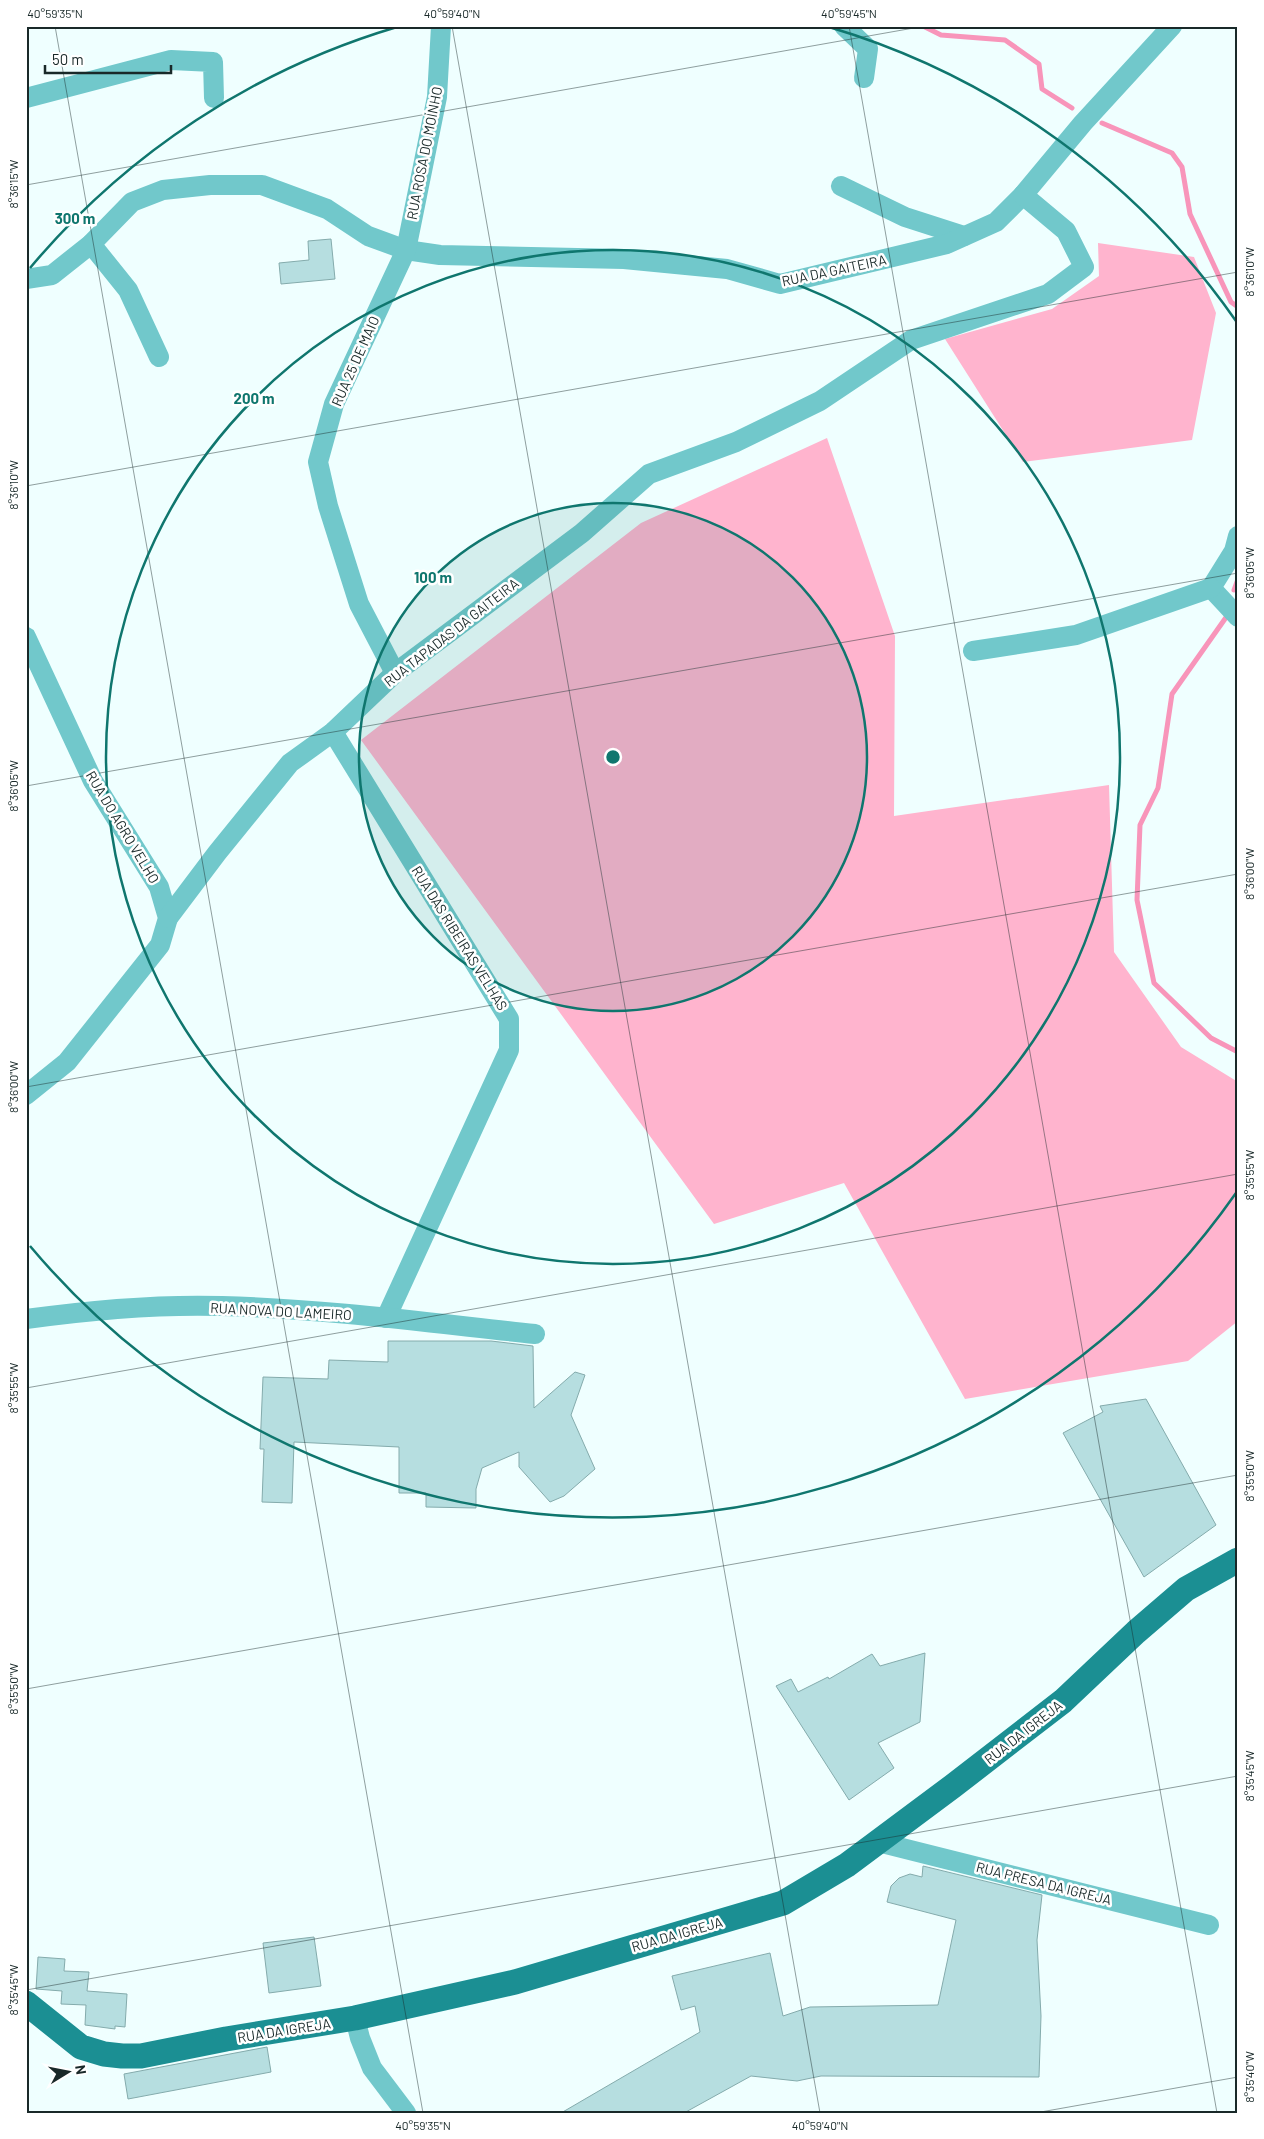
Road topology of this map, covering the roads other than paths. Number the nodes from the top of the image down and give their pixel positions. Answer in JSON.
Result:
{"nodes":[{"id":1,"x":441,"y":26,"type":"edge"},
{"id":2,"x":844,"y":26,"type":"edge"},
{"id":3,"x":1172,"y":26,"type":"edge"},
{"id":4,"x":864,"y":78,"type":"dead end"},
{"id":5,"x":26,"y":98,"type":"edge"},
{"id":6,"x":214,"y":98,"type":"dead end"},
{"id":7,"x":841,"y":186,"type":"dead end"},
{"id":8,"x":1023,"y":195,"type":"junction"},
{"id":9,"x":964,"y":236,"type":"junction"},
{"id":10,"x":91,"y":244,"type":"junction"},
{"id":11,"x":406,"y":250,"type":"junction"},
{"id":12,"x":26,"y":279,"type":"edge"},
{"id":13,"x":159,"y":357,"type":"dead end"},
{"id":14,"x":1238,"y":536,"type":"edge"},
{"id":15,"x":1212,"y":588,"type":"junction"},
{"id":16,"x":1238,"y":618,"type":"edge"},
{"id":17,"x":26,"y":637,"type":"edge"},
{"id":18,"x":973,"y":651,"type":"dead end"},
{"id":19,"x":395,"y":673,"type":"junction"},
{"id":20,"x":333,"y":732,"type":"junction"},
{"id":21,"x":168,"y":918,"type":"junction"},
{"id":22,"x":26,"y":1096,"type":"edge"},
{"id":23,"x":386,"y":1318,"type":"junction"},
{"id":24,"x":26,"y":1319,"type":"edge"},
{"id":25,"x":535,"y":1334,"type":"dead end"},
{"id":26,"x":1238,"y":1560,"type":"edge"},
{"id":27,"x":878,"y":1842,"type":"junction"},
{"id":28,"x":1209,"y":1925,"type":"dead end"},
{"id":29,"x":26,"y":2003,"type":"edge"},
{"id":30,"x":355,"y":2018,"type":"junction"},
{"id":31,"x":406,"y":2113,"type":"edge"}],
"edges":[{"from":1,"to":11,"type":"street","name":"RUA ROSA DO MOÍNHO"},
{"from":2,"to":4,"type":"street"},
{"from":3,"to":8,"type":"street","name":"RUA DA GAITEIRA"},
{"from":5,"to":6,"type":"street"},
{"from":7,"to":9,"type":"street"},
{"from":8,"to":9,"type":"street","name":"RUA DA GAITEIRA"},
{"from":8,"to":19,"type":"street","name":"RUA TAPADAS DA GAITEIRA"},
{"from":9,"to":11,"type":"street","name":"RUA DA GAITEIRA"},
{"from":10,"to":11,"type":"street"},
{"from":10,"to":12,"type":"street"},
{"from":10,"to":13,"type":"street"},
{"from":11,"to":19,"type":"street","name":"RUA 25 DE MAIO"},
{"from":14,"to":15,"type":"street"},
{"from":15,"to":16,"type":"street"},
{"from":15,"to":18,"type":"street"},
{"from":17,"to":21,"type":"street","name":"RUA DO AGRO VELHO"},
{"from":19,"to":20,"type":"street","name":"RUA TAPADAS DA GAITEIRA"},
{"from":20,"to":21,"type":"street","name":"RUA TAPADAS DA GAITEIRA"},
{"from":20,"to":23,"type":"street","name":"RUA DAS RIBEIRAS VELHAS"},
{"from":21,"to":22,"type":"street"},
{"from":23,"to":24,"type":"street","name":"RUA NOVA DO LAMEIRO"},
{"from":23,"to":25,"type":"street","name":"RUA NOVA DO LAMEIRO"},
{"from":26,"to":27,"type":"main road","name":"RUA DA IGREJA"},
{"from":27,"to":28,"type":"street","name":"RUA PRESA DA IGREJA"},
{"from":27,"to":30,"type":"main road","name":"RUA DA IGREJA"},
{"from":29,"to":30,"type":"main road","name":"RUA DA IGREJA"},
{"from":30,"to":31,"type":"street"}]}
